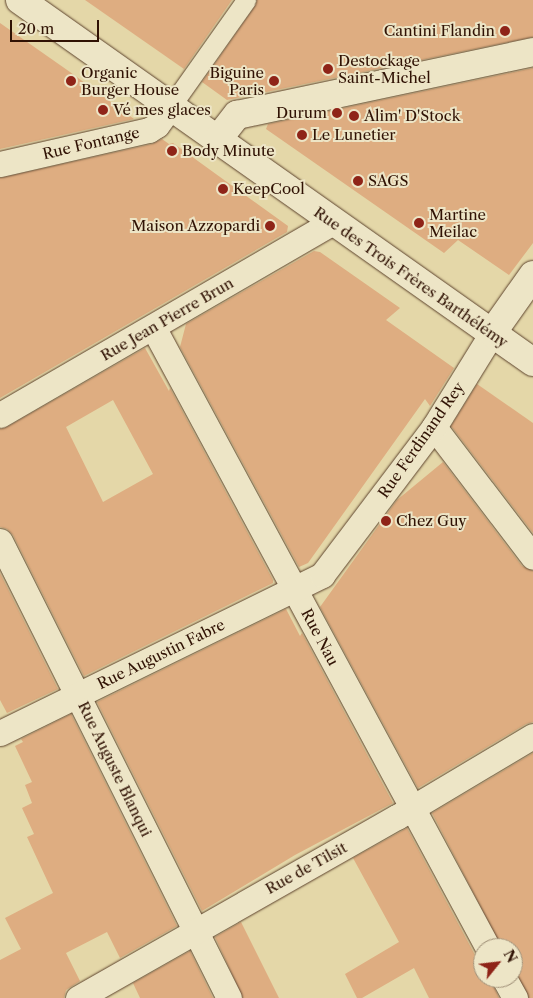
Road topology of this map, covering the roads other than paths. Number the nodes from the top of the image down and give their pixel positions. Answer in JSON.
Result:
{"nodes":[{"id":1,"x":20,"y":0,"type":"edge"},
{"id":2,"x":246,"y":0,"type":"edge"},
{"id":3,"x":533,"y":52,"type":"edge"},
{"id":4,"x":172,"y":106,"type":"junction"},
{"id":5,"x":218,"y":140,"type":"junction"},
{"id":6,"x":0,"y":164,"type":"edge"},
{"id":7,"x":333,"y":222,"type":"junction"},
{"id":8,"x":533,"y":275,"type":"edge"},
{"id":9,"x":153,"y":327,"type":"junction"},
{"id":10,"x":492,"y":333,"type":"junction"},
{"id":11,"x":533,"y":362,"type":"edge"},
{"id":12,"x":0,"y":415,"type":"edge"},
{"id":13,"x":434,"y":426,"type":"junction"},
{"id":14,"x":0,"y":541,"type":"edge"},
{"id":15,"x":533,"y":557,"type":"edge"},
{"id":16,"x":294,"y":590,"type":"junction"},
{"id":17,"x":78,"y":695,"type":"junction"},
{"id":18,"x":0,"y":733,"type":"edge"},
{"id":19,"x":533,"y":736,"type":"edge"},
{"id":20,"x":412,"y":808,"type":"junction"},
{"id":21,"x":195,"y":930,"type":"junction"},
{"id":22,"x":483,"y":938,"type":"edge"},
{"id":23,"x":78,"y":998,"type":"edge"},
{"id":24,"x":229,"y":998,"type":"edge"}],
"edges":[{"from":1,"to":4,"type":"street","name":"Rue des Trois Frères Barthélémy"},
{"from":2,"to":4,"type":"street"},
{"from":3,"to":5,"type":"street"},
{"from":4,"to":5,"type":"street","name":"Rue des Trois Frères Barthélémy"},
{"from":4,"to":6,"type":"street","name":"Rue Fontange"},
{"from":5,"to":7,"type":"street","name":"Rue des Trois Frères Barthélémy"},
{"from":7,"to":9,"type":"street","name":"Rue Jean Pierre Brun"},
{"from":7,"to":10,"type":"street","name":"Rue des Trois Frères Barthélémy"},
{"from":8,"to":10,"type":"street","name":"Rue Ferdinand Rey"},
{"from":9,"to":12,"type":"street","name":"Rue Jean Pierre Brun"},
{"from":9,"to":16,"type":"street","name":"Rue Nau"},
{"from":10,"to":11,"type":"street","name":"Rue des Trois Frères Barthélémy"},
{"from":10,"to":13,"type":"street","name":"Rue Ferdinand Rey"},
{"from":13,"to":15,"type":"street"},
{"from":13,"to":16,"type":"street","name":"Rue Ferdinand Rey"},
{"from":14,"to":17,"type":"street","name":"Rue Auguste Blanqui"},
{"from":16,"to":17,"type":"street","name":"Rue Augustin Fabre"},
{"from":16,"to":20,"type":"street","name":"Rue Nau"},
{"from":17,"to":18,"type":"street","name":"Rue Augustin Fabre"},
{"from":17,"to":21,"type":"street","name":"Rue Auguste Blanqui"},
{"from":19,"to":20,"type":"street","name":"Rue de Tilsit"},
{"from":20,"to":21,"type":"street","name":"Rue de Tilsit"},
{"from":20,"to":22,"type":"street","name":"Rue Nau"},
{"from":21,"to":23,"type":"street","name":"Rue de Tilsit"},
{"from":21,"to":24,"type":"street","name":"Rue Auguste Blanqui"}]}
